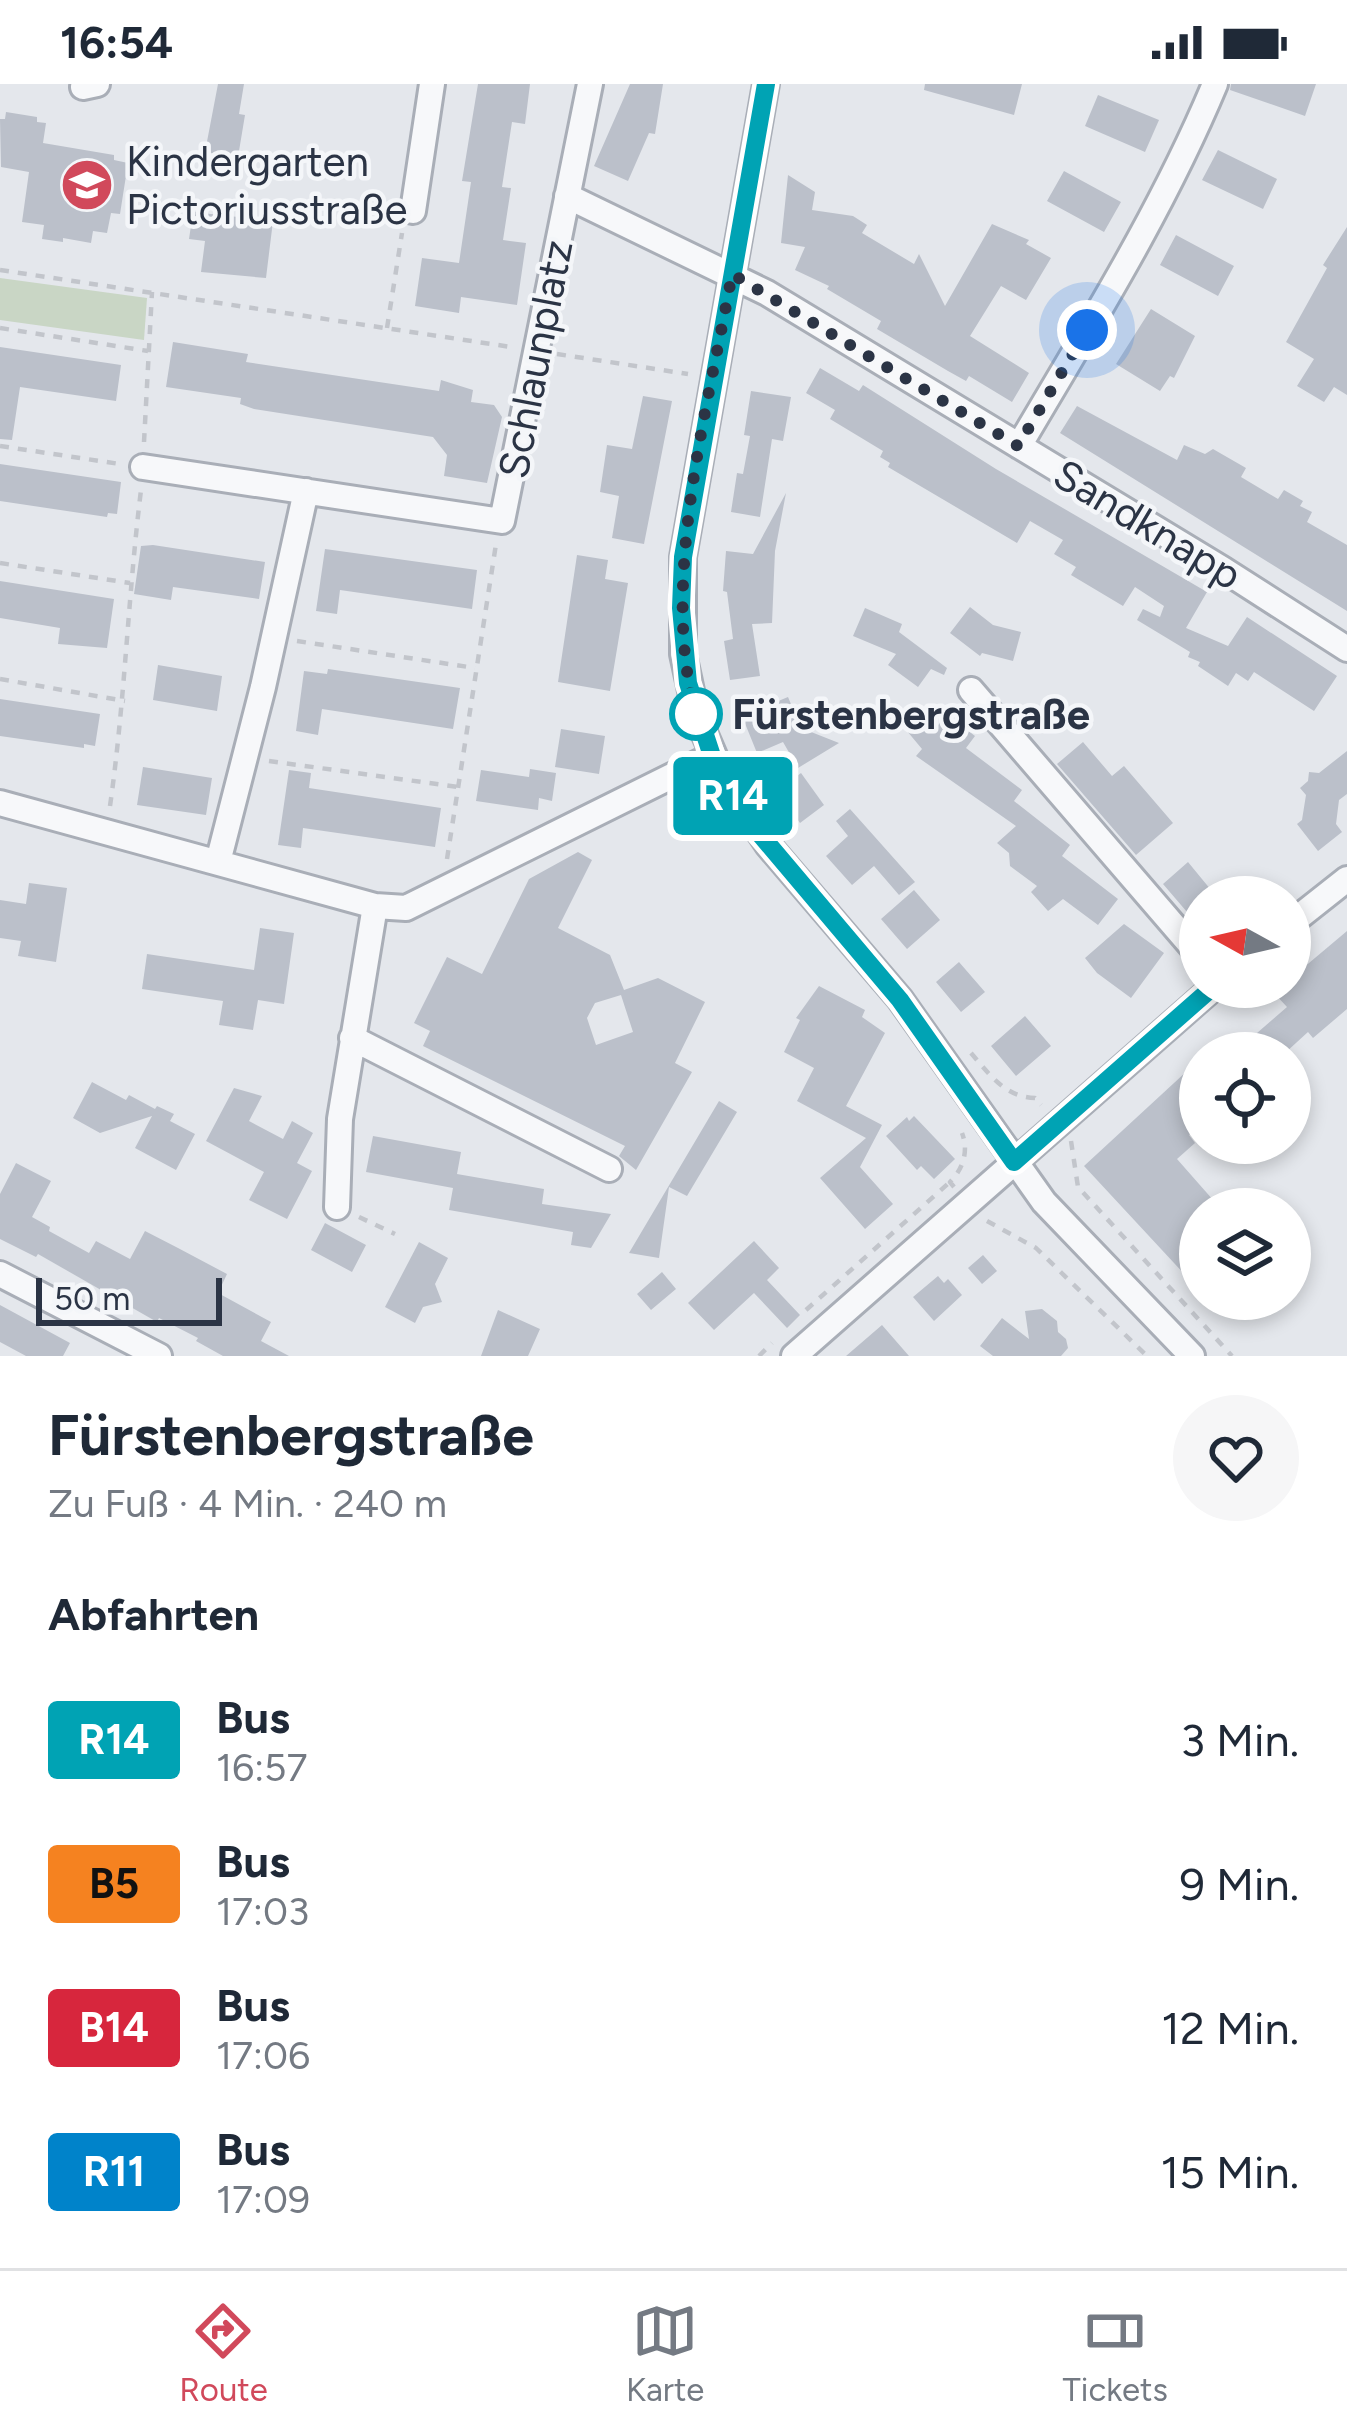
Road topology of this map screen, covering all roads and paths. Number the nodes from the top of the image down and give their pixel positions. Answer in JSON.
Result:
{"nodes":[{"id":1,"x":432,"y":84,"type":"edge"},
{"id":2,"x":590,"y":84,"type":"edge"},
{"id":3,"x":766,"y":84,"type":"edge"},
{"id":4,"x":1216,"y":84,"type":"edge"},
{"id":5,"x":567,"y":196,"type":"junction"},
{"id":6,"x":413,"y":211,"type":"joint"},
{"id":7,"x":0,"y":270,"type":"edge"},
{"id":8,"x":732,"y":274,"type":"junction"},
{"id":9,"x":152,"y":292,"type":"junction"},
{"id":10,"x":0,"y":328,"type":"edge"},
{"id":11,"x":387,"y":328,"type":"junction"},
{"id":12,"x":148,"y":351,"type":"junction"},
{"id":13,"x":539,"y":351,"type":"junction"},
{"id":14,"x":713,"y":377,"type":"junction"},
{"id":15,"x":0,"y":446,"type":"edge"},
{"id":16,"x":1018,"y":446,"type":"junction"},
{"id":17,"x":143,"y":467,"type":"junction"},
{"id":18,"x":306,"y":491,"type":"junction"},
{"id":19,"x":502,"y":521,"type":"junction"},
{"id":20,"x":0,"y":563,"type":"edge"},
{"id":21,"x":130,"y":583,"type":"junction"},
{"id":22,"x":274,"y":638,"type":"junction"},
{"id":23,"x":1347,"y":649,"type":"edge"},
{"id":24,"x":476,"y":668,"type":"junction"},
{"id":25,"x":0,"y":679,"type":"edge"},
{"id":26,"x":971,"y":690,"type":"dead end"},
{"id":27,"x":125,"y":701,"type":"junction"},
{"id":28,"x":712,"y":756,"type":"junction"},
{"id":29,"x":245,"y":757,"type":"junction"},
{"id":30,"x":458,"y":788,"type":"junction"},
{"id":31,"x":0,"y":803,"type":"edge"},
{"id":32,"x":106,"y":832,"type":"junction"},
{"id":33,"x":218,"y":862,"type":"junction"},
{"id":34,"x":1347,"y":879,"type":"edge"},
{"id":35,"x":448,"y":891,"type":"junction"},
{"id":36,"x":375,"y":906,"type":"junction"},
{"id":37,"x":1311,"y":907,"type":"edge"},
{"id":38,"x":1179,"y":932,"type":"edge"},
{"id":39,"x":1190,"y":1008,"type":"edge"},
{"id":40,"x":352,"y":1038,"type":"junction"},
{"id":41,"x":1058,"y":1124,"type":"junction"},
{"id":42,"x":961,"y":1130,"type":"dead end"},
{"id":43,"x":1014,"y":1162,"type":"junction"},
{"id":44,"x":609,"y":1169,"type":"dead end"},
{"id":45,"x":950,"y":1183,"type":"junction"},
{"id":46,"x":969,"y":1202,"type":"junction"},
{"id":47,"x":338,"y":1207,"type":"joint"},
{"id":48,"x":395,"y":1234,"type":"dead end"},
{"id":49,"x":0,"y":1274,"type":"edge"},
{"id":50,"x":805,"y":1311,"type":"dead end"},
{"id":51,"x":787,"y":1346,"type":"edge"},
{"id":52,"x":159,"y":1356,"type":"edge"},
{"id":53,"x":759,"y":1356,"type":"edge"},
{"id":54,"x":1148,"y":1356,"type":"edge"},
{"id":55,"x":1192,"y":1356,"type":"edge"},
{"id":56,"x":1232,"y":1356,"type":"edge"}],
"edges":[{"from":1,"to":6,"type":"street"},
{"from":2,"to":5,"type":"street","name":"Schlaunplatz"},
{"from":3,"to":8,"type":"street"},
{"from":4,"to":16,"type":"street"},
{"from":5,"to":8,"type":"street","name":"Sandknapp"},
{"from":5,"to":13,"type":"street","name":"Schlaunplatz"},
{"from":6,"to":11,"type":"path"},
{"from":7,"to":9,"type":"path"},
{"from":8,"to":14,"type":"street"},
{"from":8,"to":16,"type":"street","name":"Sandknapp"},
{"from":9,"to":11,"type":"path"},
{"from":9,"to":12,"type":"path"},
{"from":10,"to":12,"type":"path"},
{"from":11,"to":13,"type":"path"},
{"from":12,"to":17,"type":"path"},
{"from":13,"to":14,"type":"path"},
{"from":13,"to":19,"type":"street","name":"Schlaunplatz"},
{"from":14,"to":28,"type":"street"},
{"from":15,"to":17,"type":"path"},
{"from":16,"to":23,"type":"street","name":"Sandknapp"},
{"from":17,"to":18,"type":"street"},
{"from":17,"to":21,"type":"path"},
{"from":18,"to":19,"type":"street"},
{"from":18,"to":22,"type":"street"},
{"from":19,"to":24,"type":"path"},
{"from":20,"to":21,"type":"path"},
{"from":21,"to":27,"type":"path"},
{"from":22,"to":24,"type":"path"},
{"from":22,"to":29,"type":"street"},
{"from":24,"to":30,"type":"path"},
{"from":25,"to":27,"type":"path"},
{"from":26,"to":38,"type":"street"},
{"from":27,"to":32,"type":"path"},
{"from":28,"to":35,"type":"street"},
{"from":28,"to":43,"type":"street"},
{"from":29,"to":30,"type":"path"},
{"from":29,"to":33,"type":"street"},
{"from":30,"to":35,"type":"path"},
{"from":31,"to":32,"type":"street"},
{"from":32,"to":33,"type":"street"},
{"from":33,"to":36,"type":"street"},
{"from":34,"to":37,"type":"street"},
{"from":35,"to":36,"type":"street"},
{"from":36,"to":40,"type":"street"},
{"from":39,"to":41,"type":"street"},
{"from":40,"to":44,"type":"street"},
{"from":40,"to":47,"type":"street"},
{"from":41,"to":43,"type":"street"},
{"from":41,"to":56,"type":"path"},
{"from":42,"to":45,"type":"path"},
{"from":43,"to":46,"type":"street"},
{"from":43,"to":55,"type":"street"},
{"from":45,"to":46,"type":"path"},
{"from":45,"to":50,"type":"path"},
{"from":46,"to":51,"type":"street"},
{"from":46,"to":54,"type":"path"},
{"from":47,"to":48,"type":"path"},
{"from":49,"to":52,"type":"street"},
{"from":51,"to":53,"type":"path"}]}
